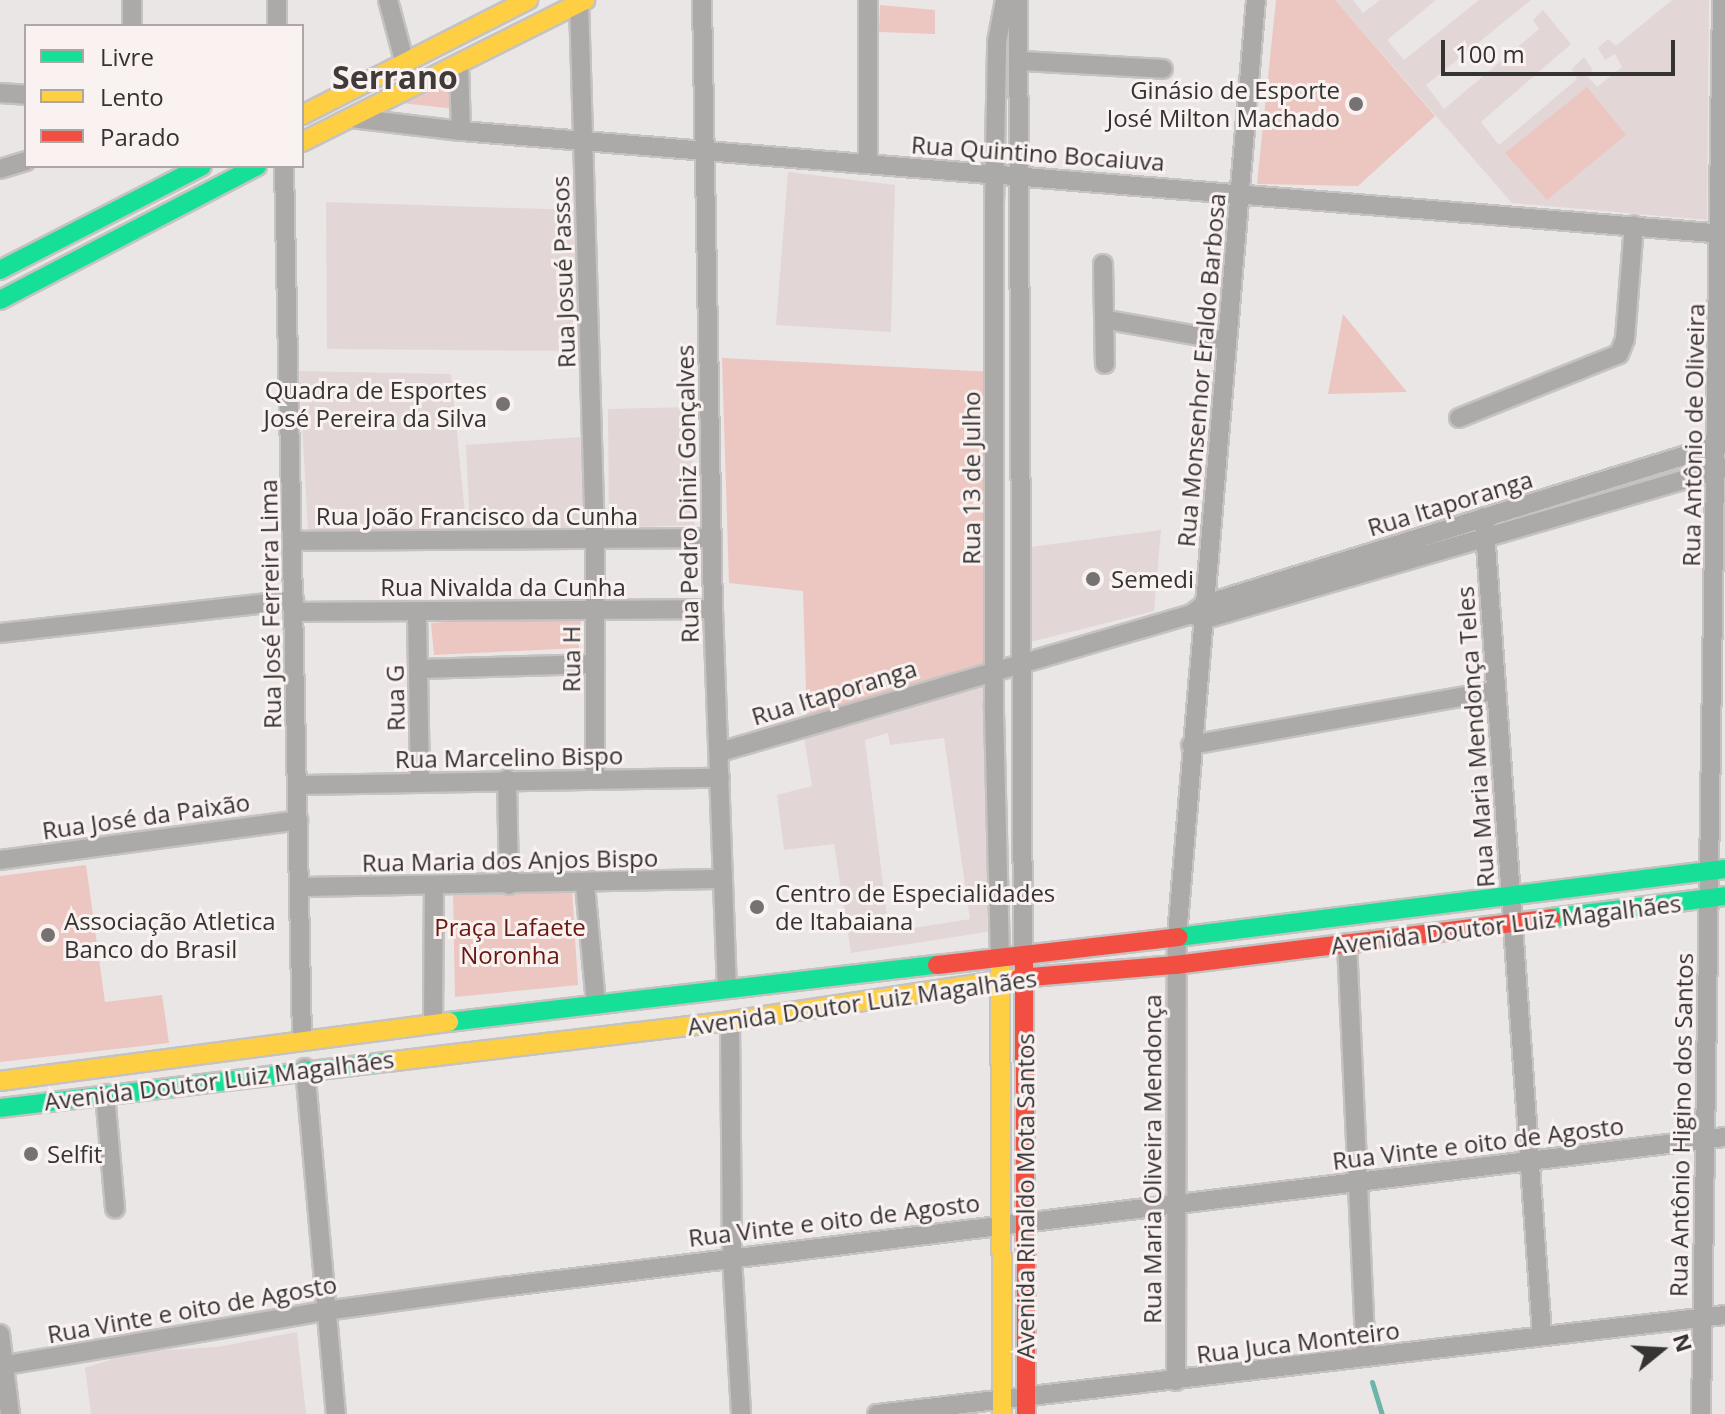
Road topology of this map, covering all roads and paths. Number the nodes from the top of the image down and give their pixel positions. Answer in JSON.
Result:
{"nodes":[{"id":1,"x":132,"y":0,"type":"edge"},
{"id":2,"x":277,"y":0,"type":"edge"},
{"id":3,"x":388,"y":0,"type":"edge"},
{"id":4,"x":528,"y":0,"type":"edge"},
{"id":5,"x":702,"y":0,"type":"edge"},
{"id":6,"x":868,"y":0,"type":"edge"},
{"id":7,"x":1005,"y":0,"type":"edge"},
{"id":8,"x":1018,"y":0,"type":"edge"},
{"id":9,"x":1256,"y":0,"type":"edge"},
{"id":10,"x":582,"y":1,"type":"edge"},
{"id":11,"x":1723,"y":5,"type":"edge"},
{"id":12,"x":132,"y":24,"type":"edge"},
{"id":13,"x":277,"y":24,"type":"edge"},
{"id":14,"x":1022,"y":61,"type":"junction"},
{"id":15,"x":405,"y":64,"type":"junction"},
{"id":16,"x":459,"y":64,"type":"junction"},
{"id":17,"x":1163,"y":69,"type":"dead end"},
{"id":18,"x":0,"y":93,"type":"edge"},
{"id":19,"x":24,"y":95,"type":"edge"},
{"id":20,"x":304,"y":114,"type":"edge"},
{"id":21,"x":348,"y":118,"type":"junction"},
{"id":22,"x":461,"y":131,"type":"junction"},
{"id":23,"x":304,"y":141,"type":"edge"},
{"id":24,"x":584,"y":141,"type":"junction"},
{"id":25,"x":1724,"y":147,"type":"edge"},
{"id":26,"x":704,"y":148,"type":"junction"},
{"id":27,"x":24,"y":162,"type":"edge"},
{"id":28,"x":868,"y":164,"type":"junction"},
{"id":29,"x":198,"y":168,"type":"edge"},
{"id":30,"x":253,"y":168,"type":"edge"},
{"id":31,"x":284,"y":168,"type":"edge"},
{"id":32,"x":0,"y":169,"type":"edge"},
{"id":33,"x":994,"y":175,"type":"junction"},
{"id":34,"x":1020,"y":177,"type":"junction"},
{"id":35,"x":1242,"y":193,"type":"junction"},
{"id":36,"x":1634,"y":225,"type":"junction"},
{"id":37,"x":1723,"y":234,"type":"edge"},
{"id":38,"x":1103,"y":264,"type":"dead end"},
{"id":39,"x":0,"y":270,"type":"edge"},
{"id":40,"x":0,"y":300,"type":"edge"},
{"id":41,"x":1108,"y":320,"type":"junction"},
{"id":42,"x":1227,"y":341,"type":"junction"},
{"id":43,"x":1105,"y":364,"type":"dead end"},
{"id":44,"x":1459,"y":418,"type":"dead end"},
{"id":45,"x":1721,"y":444,"type":"edge"},
{"id":46,"x":1721,"y":469,"type":"edge"},
{"id":47,"x":1484,"y":517,"type":"junction"},
{"id":48,"x":711,"y":538,"type":"junction"},
{"id":49,"x":1486,"y":538,"type":"junction"},
{"id":50,"x":595,"y":539,"type":"junction"},
{"id":51,"x":292,"y":541,"type":"junction"},
{"id":52,"x":294,"y":606,"type":"junction"},
{"id":53,"x":713,"y":609,"type":"junction"},
{"id":54,"x":595,"y":611,"type":"junction"},
{"id":55,"x":417,"y":613,"type":"junction"},
{"id":56,"x":1199,"y":613,"type":"junction"},
{"id":57,"x":0,"y":633,"type":"edge"},
{"id":58,"x":1020,"y":662,"type":"junction"},
{"id":59,"x":595,"y":664,"type":"junction"},
{"id":60,"x":419,"y":669,"type":"junction"},
{"id":61,"x":995,"y":670,"type":"junction"},
{"id":62,"x":1495,"y":691,"type":"junction"},
{"id":63,"x":1191,"y":745,"type":"junction"},
{"id":64,"x":720,"y":752,"type":"junction"},
{"id":65,"x":595,"y":778,"type":"junction"},
{"id":66,"x":720,"y":778,"type":"junction"},
{"id":67,"x":507,"y":779,"type":"junction"},
{"id":68,"x":420,"y":783,"type":"junction"},
{"id":69,"x":298,"y":785,"type":"junction"},
{"id":70,"x":298,"y":820,"type":"junction"},
{"id":71,"x":0,"y":860,"type":"edge"},
{"id":72,"x":720,"y":879,"type":"junction"},
{"id":73,"x":1715,"y":884,"type":"edge"},
{"id":74,"x":509,"y":885,"type":"junction"},
{"id":75,"x":585,"y":885,"type":"junction"},
{"id":76,"x":434,"y":886,"type":"junction"},
{"id":77,"x":300,"y":887,"type":"junction"},
{"id":78,"x":1511,"y":897,"type":"junction"},
{"id":79,"x":1512,"y":923,"type":"junction"},
{"id":80,"x":1177,"y":936,"type":"junction"},
{"id":81,"x":1347,"y":943,"type":"junction"},
{"id":82,"x":1023,"y":956,"type":"junction"},
{"id":83,"x":1000,"y":957,"type":"junction"},
{"id":84,"x":1175,"y":965,"type":"junction"},
{"id":85,"x":1026,"y":978,"type":"junction"},
{"id":86,"x":1000,"y":980,"type":"junction"},
{"id":87,"x":727,"y":986,"type":"junction"},
{"id":88,"x":596,"y":1004,"type":"junction"},
{"id":89,"x":730,"y":1021,"type":"junction"},
{"id":90,"x":433,"y":1024,"type":"junction"},
{"id":91,"x":302,"y":1041,"type":"junction"},
{"id":92,"x":305,"y":1068,"type":"junction"},
{"id":93,"x":0,"y":1081,"type":"edge"},
{"id":94,"x":105,"y":1094,"type":"junction"},
{"id":95,"x":0,"y":1108,"type":"edge"},
{"id":96,"x":1716,"y":1138,"type":"edge"},
{"id":97,"x":1530,"y":1161,"type":"junction"},
{"id":98,"x":1361,"y":1182,"type":"junction"},
{"id":99,"x":1175,"y":1201,"type":"junction"},
{"id":100,"x":115,"y":1209,"type":"dead end"},
{"id":101,"x":1024,"y":1220,"type":"junction"},
{"id":102,"x":999,"y":1223,"type":"junction"},
{"id":103,"x":732,"y":1257,"type":"junction"},
{"id":104,"x":325,"y":1311,"type":"junction"},
{"id":105,"x":1725,"y":1315,"type":"edge"},
{"id":106,"x":1702,"y":1318,"type":"junction"},
{"id":107,"x":0,"y":1334,"type":"edge"},
{"id":108,"x":1542,"y":1335,"type":"junction"},
{"id":109,"x":1366,"y":1357,"type":"junction"},
{"id":110,"x":2,"y":1366,"type":"edge"},
{"id":111,"x":1176,"y":1381,"type":"junction"},
{"id":112,"x":1002,"y":1406,"type":"edge"},
{"id":113,"x":1026,"y":1406,"type":"edge"},
{"id":114,"x":10,"y":1414,"type":"edge"},
{"id":115,"x":336,"y":1414,"type":"edge"},
{"id":116,"x":741,"y":1414,"type":"edge"},
{"id":117,"x":877,"y":1414,"type":"edge"},
{"id":118,"x":1701,"y":1414,"type":"edge"}],
"edges":[{"from":1,"to":12,"type":"street"},
{"from":2,"to":13,"type":"street"},
{"from":3,"to":15,"type":"street"},
{"from":4,"to":15,"type":"street"},
{"from":5,"to":26,"type":"street","name":"Rua Pedro Diniz Gonçalves"},
{"from":6,"to":28,"type":"street"},
{"from":7,"to":33,"type":"street","name":"Rua 13 de Julho"},
{"from":8,"to":14,"type":"street","name":"Rua 13 de Julho"},
{"from":9,"to":35,"type":"street","name":"Rua Monsenhor Eraldo Barbosa"},
{"from":10,"to":16,"type":"street"},
{"from":10,"to":24,"type":"street","name":"Rua Josué Passos"},
{"from":11,"to":25,"type":"street","name":"Rua Antônio de Oliveira"},
{"from":14,"to":17,"type":"street"},
{"from":14,"to":34,"type":"street","name":"Rua 13 de Julho"},
{"from":15,"to":20,"type":"street"},
{"from":16,"to":21,"type":"street"},
{"from":16,"to":22,"type":"street"},
{"from":18,"to":19,"type":"street"},
{"from":21,"to":22,"type":"street","name":"Rua Quintino Bocaiuva"},
{"from":21,"to":23,"type":"street"},
{"from":22,"to":24,"type":"street","name":"Rua Quintino Bocaiuva"},
{"from":24,"to":26,"type":"street","name":"Rua Quintino Bocaiuva"},
{"from":24,"to":50,"type":"street","name":"Rua Josué Passos"},
{"from":25,"to":37,"type":"street","name":"Rua Antônio de Oliveira"},
{"from":26,"to":28,"type":"street","name":"Rua Quintino Bocaiuva"},
{"from":26,"to":48,"type":"street","name":"Rua Pedro Diniz Gonçalves"},
{"from":27,"to":32,"type":"street"},
{"from":28,"to":33,"type":"street","name":"Rua Quintino Bocaiuva"},
{"from":29,"to":39,"type":"street"},
{"from":30,"to":40,"type":"street"},
{"from":31,"to":51,"type":"street","name":"Rua José Ferreira Lima"},
{"from":33,"to":34,"type":"street","name":"Rua Quintino Bocaiuva"},
{"from":33,"to":61,"type":"street","name":"Rua 13 de Julho"},
{"from":34,"to":35,"type":"street","name":"Rua Quintino Bocaiuva"},
{"from":34,"to":58,"type":"street","name":"Rua 13 de Julho"},
{"from":35,"to":36,"type":"street","name":"Rua Quintino Bocaiuva"},
{"from":35,"to":42,"type":"street","name":"Rua Monsenhor Eraldo Barbosa"},
{"from":36,"to":37,"type":"street","name":"Rua Quintino Bocaiuva"},
{"from":36,"to":44,"type":"street"},
{"from":37,"to":45,"type":"street","name":"Rua Antônio de Oliveira"},
{"from":38,"to":41,"type":"street"},
{"from":41,"to":42,"type":"street"},
{"from":41,"to":43,"type":"street"},
{"from":42,"to":56,"type":"street","name":"Rua Monsenhor Eraldo Barbosa"},
{"from":45,"to":46,"type":"street","name":"Rua Antônio de Oliveira"},
{"from":45,"to":47,"type":"street","name":"Rua Itaporanga"},
{"from":46,"to":49,"type":"street","name":"Rua Itaporanga"},
{"from":46,"to":73,"type":"street","name":"Rua Antônio de Oliveira"},
{"from":47,"to":49,"type":"street","name":"Rua Maria Mendonça Teles"},
{"from":47,"to":56,"type":"street","name":"Rua Itaporanga"},
{"from":48,"to":50,"type":"street","name":"Rua João Francisco da Cunha"},
{"from":48,"to":53,"type":"street","name":"Rua Pedro Diniz Gonçalves"},
{"from":49,"to":56,"type":"street","name":"Rua Itaporanga"},
{"from":49,"to":62,"type":"street","name":"Rua Maria Mendonça Teles"},
{"from":50,"to":51,"type":"street","name":"Rua João Francisco da Cunha"},
{"from":50,"to":54,"type":"street","name":"Rua H"},
{"from":51,"to":52,"type":"street","name":"Rua José Ferreira Lima"},
{"from":52,"to":55,"type":"street","name":"Rua Nivalda da Cunha"},
{"from":52,"to":57,"type":"street","name":"Rua Nivalda da Cunha"},
{"from":52,"to":69,"type":"street","name":"Rua José Ferreira Lima"},
{"from":53,"to":54,"type":"street","name":"Rua Nivalda da Cunha"},
{"from":53,"to":64,"type":"street","name":"Rua Pedro Diniz Gonçalves"},
{"from":54,"to":55,"type":"street","name":"Rua Nivalda da Cunha"},
{"from":54,"to":59,"type":"street","name":"Rua H"},
{"from":55,"to":60,"type":"street","name":"Rua G"},
{"from":56,"to":58,"type":"street","name":"Rua Itaporanga"},
{"from":56,"to":63,"type":"street","name":"Rua Monsenhor Eraldo Barbosa"},
{"from":58,"to":61,"type":"street","name":"Rua Itaporanga"},
{"from":58,"to":82,"type":"street","name":"Rua 13 de Julho"},
{"from":59,"to":60,"type":"street"},
{"from":59,"to":65,"type":"street","name":"Rua H"},
{"from":60,"to":68,"type":"street","name":"Rua G"},
{"from":61,"to":64,"type":"street","name":"Rua Itaporanga"},
{"from":61,"to":83,"type":"street","name":"Rua 13 de Julho"},
{"from":62,"to":63,"type":"street"},
{"from":62,"to":78,"type":"street","name":"Rua Maria Mendonça Teles"},
{"from":63,"to":80,"type":"street","name":"Rua Monsenhor Eraldo Barbosa"},
{"from":64,"to":66,"type":"street","name":"Rua Pedro Diniz Gonçalves"},
{"from":65,"to":66,"type":"street","name":"Rua Marcelino Bispo"},
{"from":65,"to":67,"type":"street","name":"Rua Marcelino Bispo"},
{"from":66,"to":72,"type":"street","name":"Rua Pedro Diniz Gonçalves"},
{"from":67,"to":68,"type":"street","name":"Rua Marcelino Bispo"},
{"from":67,"to":74,"type":"street"},
{"from":68,"to":69,"type":"street","name":"Rua Marcelino Bispo"},
{"from":69,"to":70,"type":"street","name":"Rua José Ferreira Lima"},
{"from":70,"to":71,"type":"street","name":"Rua José da Paixão"},
{"from":70,"to":77,"type":"street","name":"Rua José Ferreira Lima"},
{"from":72,"to":75,"type":"street","name":"Rua Maria dos Anjos Bispo"},
{"from":72,"to":87,"type":"street","name":"Rua Pedro Diniz Gonçalves"},
{"from":73,"to":78,"type":"street","name":"Avenida Doutor Luiz Magalhães"},
{"from":73,"to":79,"type":"street","name":"Avenida Doutor Luiz Magalhães"},
{"from":73,"to":96,"type":"street","name":"Rua Antônio Higino dos Santos"},
{"from":74,"to":75,"type":"street","name":"Rua Maria dos Anjos Bispo"},
{"from":74,"to":76,"type":"street","name":"Rua Maria dos Anjos Bispo"},
{"from":75,"to":88,"type":"street"},
{"from":76,"to":77,"type":"street","name":"Rua Maria dos Anjos Bispo"},
{"from":76,"to":90,"type":"street"},
{"from":77,"to":91,"type":"street","name":"Rua José Ferreira Lima"},
{"from":78,"to":79,"type":"street","name":"Rua Maria Mendonça Teles"},
{"from":78,"to":80,"type":"street","name":"Avenida Doutor Luiz Magalhães"},
{"from":79,"to":81,"type":"street","name":"Avenida Doutor Luiz Magalhães"},
{"from":79,"to":97,"type":"street","name":"Rua Maria Mendonça Teles"},
{"from":80,"to":82,"type":"street","name":"Avenida Doutor Luiz Magalhães"},
{"from":80,"to":84,"type":"street","name":"Rua Maria Oliveira Mendonça"},
{"from":81,"to":84,"type":"street","name":"Avenida Doutor Luiz Magalhães"},
{"from":81,"to":98,"type":"street"},
{"from":82,"to":83,"type":"street","name":"Avenida Doutor Luiz Magalhães"},
{"from":82,"to":85,"type":"street","name":"Avenida Rinaldo Mota Santos"},
{"from":83,"to":86,"type":"street","name":"Avenida Rinaldo Mota Santos"},
{"from":83,"to":87,"type":"street","name":"Avenida Doutor Luiz Magalhães"},
{"from":84,"to":85,"type":"street","name":"Avenida Doutor Luiz Magalhães"},
{"from":84,"to":99,"type":"street","name":"Rua Maria Oliveira Mendonça"},
{"from":85,"to":86,"type":"street","name":"Avenida Doutor Luiz Magalhães"},
{"from":85,"to":101,"type":"street","name":"Avenida Rinaldo Mota Santos"},
{"from":86,"to":89,"type":"street","name":"Avenida Doutor Luiz Magalhães"},
{"from":86,"to":102,"type":"street","name":"Avenida Rinaldo Mota Santos"},
{"from":87,"to":88,"type":"street","name":"Avenida Doutor Luiz Magalhães"},
{"from":87,"to":89,"type":"street"},
{"from":88,"to":90,"type":"street","name":"Avenida Doutor Luiz Magalhães"},
{"from":89,"to":92,"type":"street","name":"Avenida Doutor Luiz Magalhães"},
{"from":89,"to":103,"type":"street"},
{"from":90,"to":91,"type":"street","name":"Avenida Doutor Luiz Magalhães"},
{"from":91,"to":93,"type":"street","name":"Avenida Doutor Luiz Magalhães"},
{"from":92,"to":94,"type":"street","name":"Avenida Doutor Luiz Magalhães"},
{"from":92,"to":104,"type":"street"},
{"from":94,"to":95,"type":"street","name":"Avenida Doutor Luiz Magalhães"},
{"from":94,"to":100,"type":"street"},
{"from":96,"to":97,"type":"street","name":"Rua Vinte e oito de Agosto"},
{"from":96,"to":106,"type":"street","name":"Rua Antônio Higino dos Santos"},
{"from":97,"to":98,"type":"street","name":"Rua Vinte e oito de Agosto"},
{"from":97,"to":108,"type":"street","name":"Rua Maria Mendonça Teles"},
{"from":98,"to":99,"type":"street","name":"Rua Vinte e oito de Agosto"},
{"from":98,"to":109,"type":"street"},
{"from":99,"to":101,"type":"street","name":"Rua Vinte e oito de Agosto"},
{"from":99,"to":111,"type":"street","name":"Rua Maria Oliveira Mendonça"},
{"from":101,"to":102,"type":"street","name":"Rua Vinte e oito de Agosto"},
{"from":101,"to":113,"type":"street","name":"Avenida Rinaldo Mota Santos"},
{"from":102,"to":103,"type":"street","name":"Rua Vinte e oito de Agosto"},
{"from":102,"to":112,"type":"street","name":"Avenida Rinaldo Mota Santos"},
{"from":103,"to":104,"type":"street","name":"Rua Vinte e oito de Agosto"},
{"from":103,"to":116,"type":"street"},
{"from":104,"to":110,"type":"street","name":"Rua Vinte e oito de Agosto"},
{"from":104,"to":115,"type":"street"},
{"from":105,"to":106,"type":"street","name":"Rua Juca Monteiro"},
{"from":106,"to":108,"type":"street","name":"Rua Juca Monteiro"},
{"from":106,"to":118,"type":"street","name":"Rua Antônio Higino dos Santos"},
{"from":107,"to":110,"type":"street"},
{"from":108,"to":109,"type":"street","name":"Rua Juca Monteiro"},
{"from":109,"to":111,"type":"street","name":"Rua Juca Monteiro"},
{"from":110,"to":114,"type":"street"},
{"from":111,"to":113,"type":"street","name":"Rua Juca Monteiro"},
{"from":112,"to":113,"type":"street","name":"Rua Juca Monteiro"},
{"from":112,"to":117,"type":"street","name":"Rua Juca Monteiro"}]}
